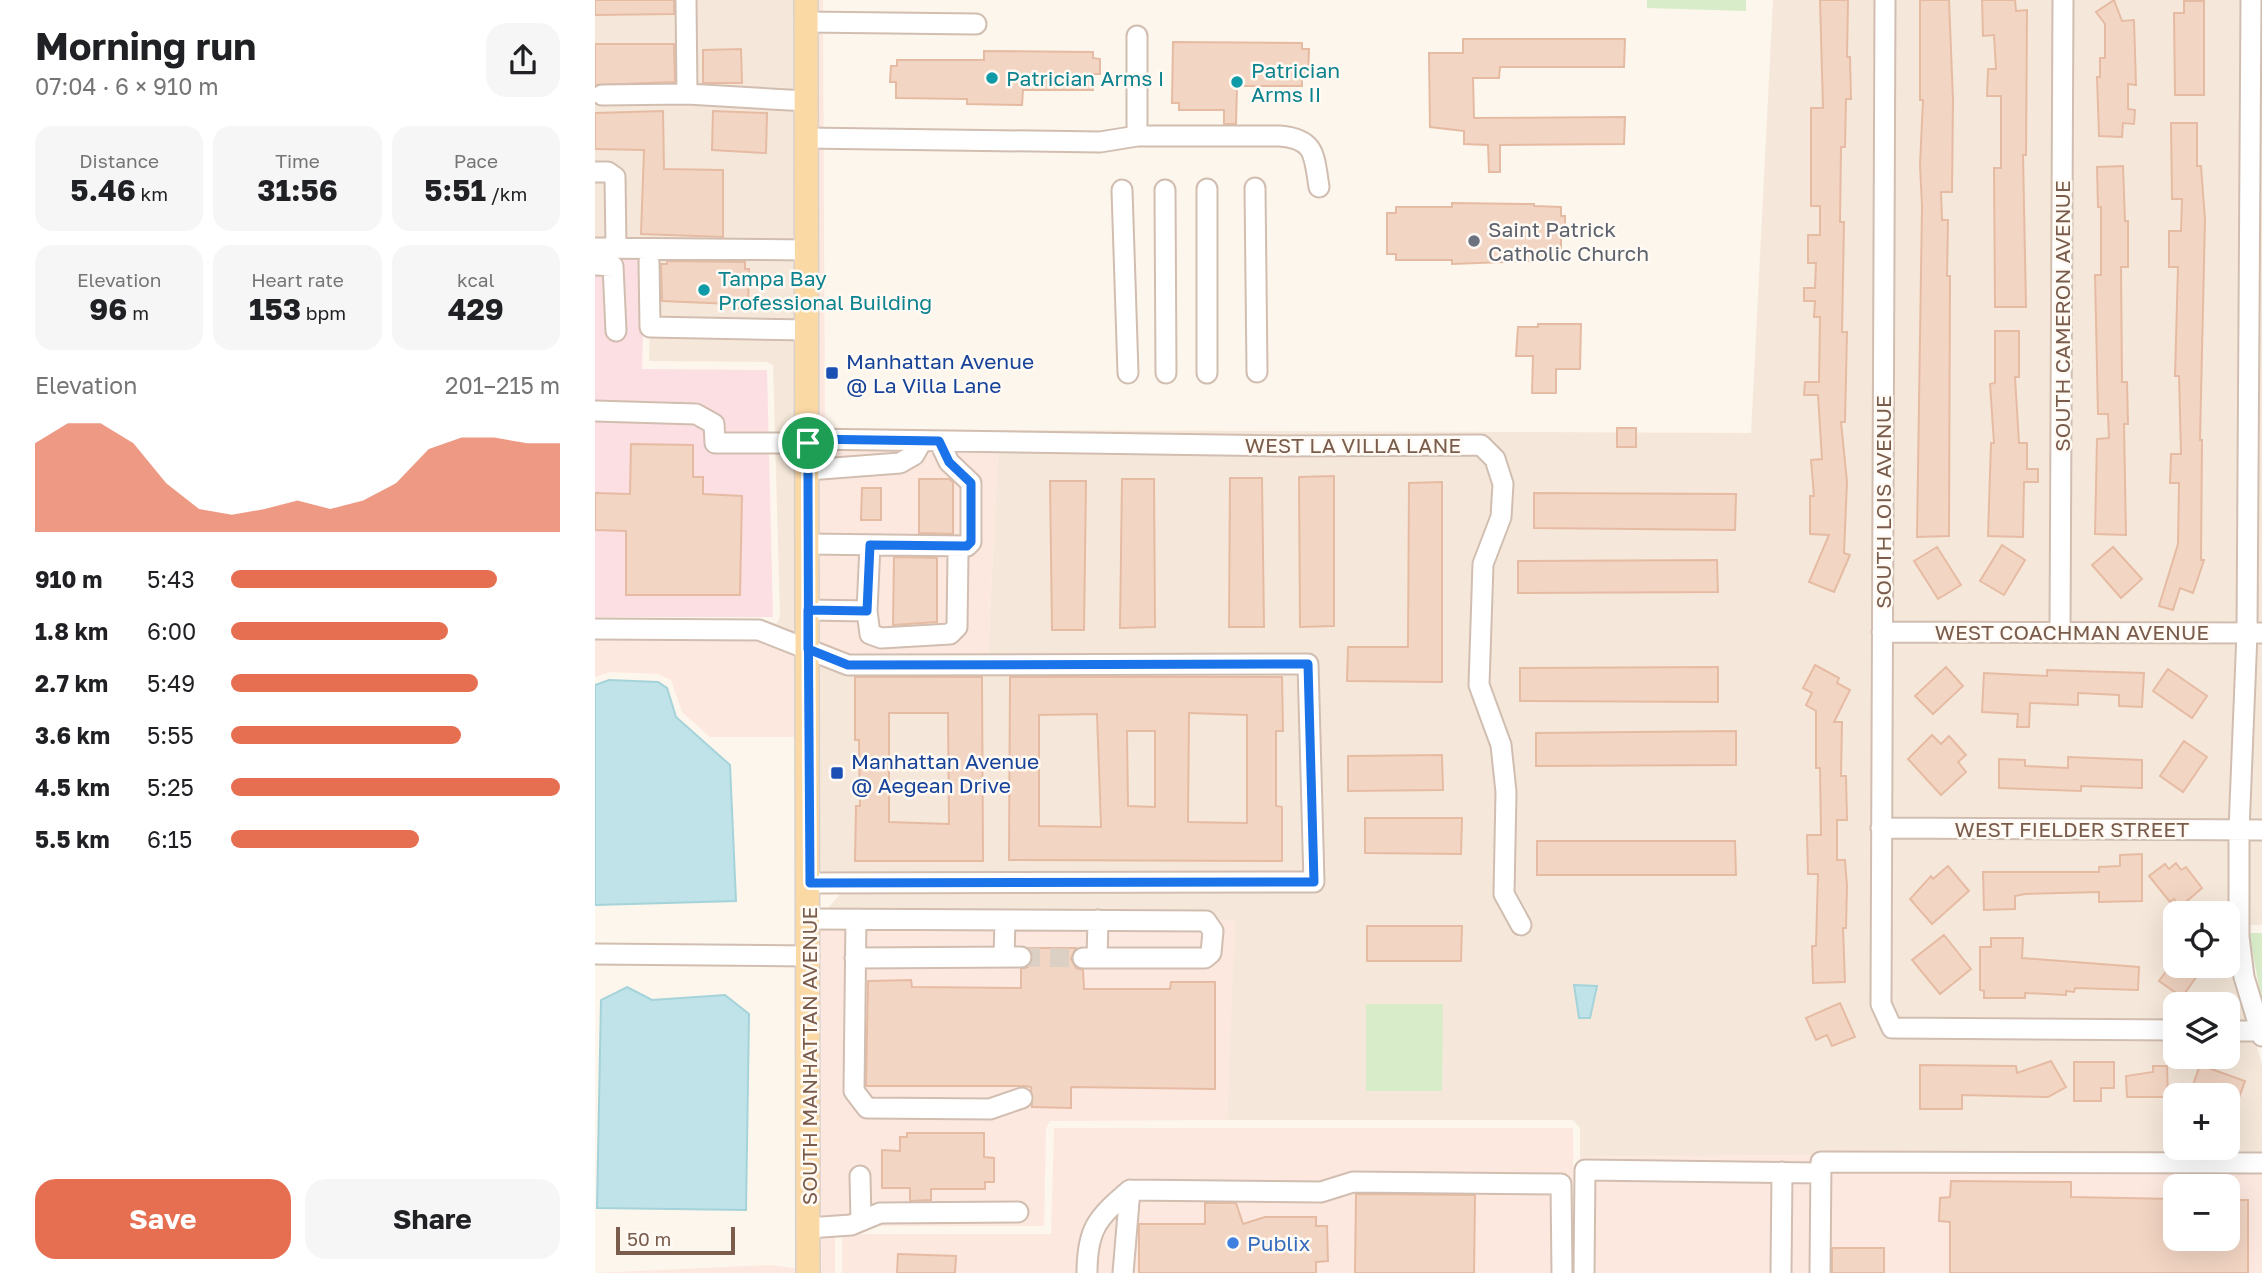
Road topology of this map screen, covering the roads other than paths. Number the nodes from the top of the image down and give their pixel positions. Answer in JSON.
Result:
{"nodes":[{"id":1,"x":686,"y":0,"type":"edge"},
{"id":2,"x":1885,"y":0,"type":"edge"},
{"id":3,"x":2063,"y":0,"type":"edge"},
{"id":4,"x":2251,"y":0,"type":"edge"},
{"id":5,"x":806,"y":11,"type":"edge"},
{"id":6,"x":976,"y":24,"type":"dead end"},
{"id":7,"x":1137,"y":36,"type":"dead end"},
{"id":8,"x":687,"y":94,"type":"junction"},
{"id":9,"x":602,"y":95,"type":"dead end"},
{"id":10,"x":806,"y":101,"type":"junction"},
{"id":11,"x":1137,"y":136,"type":"junction"},
{"id":12,"x":806,"y":138,"type":"junction"},
{"id":13,"x":595,"y":172,"type":"edge"},
{"id":14,"x":1319,"y":187,"type":"dead end"},
{"id":15,"x":1255,"y":188,"type":"dead end"},
{"id":16,"x":1207,"y":189,"type":"dead end"},
{"id":17,"x":1122,"y":190,"type":"dead end"},
{"id":18,"x":1165,"y":190,"type":"dead end"},
{"id":19,"x":615,"y":247,"type":"junction"},
{"id":20,"x":595,"y":248,"type":"edge"},
{"id":21,"x":807,"y":250,"type":"junction"},
{"id":22,"x":649,"y":262,"type":"dead end"},
{"id":23,"x":595,"y":265,"type":"edge"},
{"id":24,"x":807,"y":330,"type":"junction"},
{"id":25,"x":616,"y":331,"type":"dead end"},
{"id":26,"x":1257,"y":372,"type":"dead end"},
{"id":27,"x":1128,"y":373,"type":"dead end"},
{"id":28,"x":1166,"y":373,"type":"dead end"},
{"id":29,"x":1207,"y":373,"type":"dead end"},
{"id":30,"x":595,"y":411,"type":"edge"},
{"id":31,"x":808,"y":441,"type":"junction"},
{"id":32,"x":930,"y":441,"type":"junction"},
{"id":33,"x":808,"y":470,"type":"junction"},
{"id":34,"x":808,"y":544,"type":"junction"},
{"id":35,"x":870,"y":545,"type":"junction"},
{"id":36,"x":958,"y":555,"type":"dead end"},
{"id":37,"x":808,"y":610,"type":"junction"},
{"id":38,"x":867,"y":611,"type":"junction"},
{"id":39,"x":595,"y":629,"type":"edge"},
{"id":40,"x":1882,"y":632,"type":"junction"},
{"id":41,"x":2060,"y":632,"type":"junction"},
{"id":42,"x":2255,"y":633,"type":"edge"},
{"id":43,"x":808,"y":649,"type":"junction"},
{"id":44,"x":1881,"y":828,"type":"junction"},
{"id":45,"x":2239,"y":830,"type":"junction"},
{"id":46,"x":2262,"y":830,"type":"edge"},
{"id":47,"x":810,"y":883,"type":"junction"},
{"id":48,"x":810,"y":919,"type":"junction"},
{"id":49,"x":856,"y":919,"type":"junction"},
{"id":50,"x":1005,"y":920,"type":"junction"},
{"id":51,"x":1098,"y":920,"type":"junction"},
{"id":52,"x":1521,"y":925,"type":"dead end"},
{"id":53,"x":595,"y":954,"type":"edge"},
{"id":54,"x":809,"y":956,"type":"junction"},
{"id":55,"x":855,"y":958,"type":"junction"},
{"id":56,"x":2163,"y":1030,"type":"edge"},
{"id":57,"x":2240,"y":1032,"type":"edge"},
{"id":58,"x":2261,"y":1034,"type":"edge"},
{"id":59,"x":1022,"y":1098,"type":"dead end"},
{"id":60,"x":2262,"y":1163,"type":"edge"},
{"id":61,"x":1782,"y":1172,"type":"junction"},
{"id":62,"x":1821,"y":1173,"type":"junction"},
{"id":63,"x":860,"y":1175,"type":"dead end"},
{"id":64,"x":1129,"y":1190,"type":"junction"},
{"id":65,"x":1018,"y":1212,"type":"dead end"},
{"id":66,"x":861,"y":1221,"type":"junction"},
{"id":67,"x":808,"y":1228,"type":"junction"},
{"id":68,"x":1094,"y":1229,"type":"junction"},
{"id":69,"x":1123,"y":1264,"type":"edge"},
{"id":70,"x":808,"y":1273,"type":"edge"},
{"id":71,"x":1087,"y":1273,"type":"edge"},
{"id":72,"x":1562,"y":1273,"type":"edge"},
{"id":73,"x":1584,"y":1273,"type":"edge"},
{"id":74,"x":1781,"y":1273,"type":"edge"},
{"id":75,"x":1820,"y":1273,"type":"edge"}],
"edges":[{"from":1,"to":8,"type":"street"},
{"from":2,"to":40,"type":"street","name":"SOUTH LOIS AVENUE"},
{"from":3,"to":41,"type":"street","name":"SOUTH CAMERON AVENUE"},
{"from":4,"to":42,"type":"street"},
{"from":5,"to":6,"type":"street"},
{"from":5,"to":10,"type":"main road","name":"SOUTH MANHATTAN AVENUE"},
{"from":7,"to":11,"type":"street"},
{"from":8,"to":9,"type":"street"},
{"from":8,"to":10,"type":"street"},
{"from":10,"to":12,"type":"main road","name":"SOUTH MANHATTAN AVENUE"},
{"from":11,"to":12,"type":"street"},
{"from":11,"to":14,"type":"street"},
{"from":12,"to":21,"type":"main road","name":"SOUTH MANHATTAN AVENUE"},
{"from":13,"to":19,"type":"street"},
{"from":15,"to":26,"type":"street"},
{"from":16,"to":29,"type":"street"},
{"from":17,"to":27,"type":"street"},
{"from":18,"to":28,"type":"street"},
{"from":19,"to":20,"type":"street"},
{"from":19,"to":21,"type":"street"},
{"from":21,"to":24,"type":"main road","name":"SOUTH MANHATTAN AVENUE"},
{"from":22,"to":24,"type":"street"},
{"from":23,"to":25,"type":"street"},
{"from":24,"to":31,"type":"main road","name":"SOUTH MANHATTAN AVENUE"},
{"from":30,"to":31,"type":"street","name":"WEST LA VILLA LANE"},
{"from":31,"to":32,"type":"street","name":"WEST LA VILLA LANE"},
{"from":31,"to":33,"type":"main road","name":"SOUTH MANHATTAN AVENUE"},
{"from":32,"to":33,"type":"street"},
{"from":32,"to":35,"type":"street"},
{"from":32,"to":52,"type":"street","name":"WEST LA VILLA LANE"},
{"from":33,"to":34,"type":"main road","name":"SOUTH MANHATTAN AVENUE"},
{"from":34,"to":35,"type":"street"},
{"from":34,"to":37,"type":"main road","name":"SOUTH MANHATTAN AVENUE"},
{"from":35,"to":38,"type":"street"},
{"from":36,"to":38,"type":"street"},
{"from":37,"to":38,"type":"street"},
{"from":37,"to":43,"type":"main road","name":"SOUTH MANHATTAN AVENUE"},
{"from":39,"to":43,"type":"street"},
{"from":40,"to":41,"type":"street","name":"WEST COACHMAN AVENUE"},
{"from":40,"to":44,"type":"street","name":"SOUTH LOIS AVENUE"},
{"from":41,"to":42,"type":"street","name":"WEST COACHMAN AVENUE"},
{"from":42,"to":45,"type":"street"},
{"from":43,"to":47,"type":"main road","name":"SOUTH MANHATTAN AVENUE"},
{"from":43,"to":47,"type":"street"},
{"from":44,"to":45,"type":"street","name":"WEST FIELDER STREET"},
{"from":44,"to":56,"type":"street","name":"SOUTH LOIS AVENUE"},
{"from":45,"to":46,"type":"street","name":"WEST FIELDER STREET"},
{"from":45,"to":58,"type":"street"},
{"from":47,"to":48,"type":"main road","name":"SOUTH MANHATTAN AVENUE"},
{"from":48,"to":49,"type":"street"},
{"from":48,"to":54,"type":"main road","name":"SOUTH MANHATTAN AVENUE"},
{"from":49,"to":50,"type":"street"},
{"from":49,"to":55,"type":"street"},
{"from":50,"to":51,"type":"street"},
{"from":50,"to":55,"type":"street"},
{"from":51,"to":51,"type":"street"},
{"from":53,"to":54,"type":"street"},
{"from":54,"to":67,"type":"main road","name":"SOUTH MANHATTAN AVENUE"},
{"from":55,"to":59,"type":"street"},
{"from":57,"to":58,"type":"street"},
{"from":60,"to":62,"type":"street"},
{"from":61,"to":62,"type":"street"},
{"from":61,"to":73,"type":"street"},
{"from":61,"to":74,"type":"street"},
{"from":62,"to":75,"type":"street"},
{"from":63,"to":66,"type":"street"},
{"from":64,"to":68,"type":"street"},
{"from":64,"to":69,"type":"street"},
{"from":64,"to":72,"type":"street"},
{"from":65,"to":66,"type":"street"},
{"from":66,"to":67,"type":"street"},
{"from":67,"to":70,"type":"main road","name":"SOUTH MANHATTAN AVENUE"},
{"from":68,"to":69,"type":"street"},
{"from":68,"to":71,"type":"street"}]}
